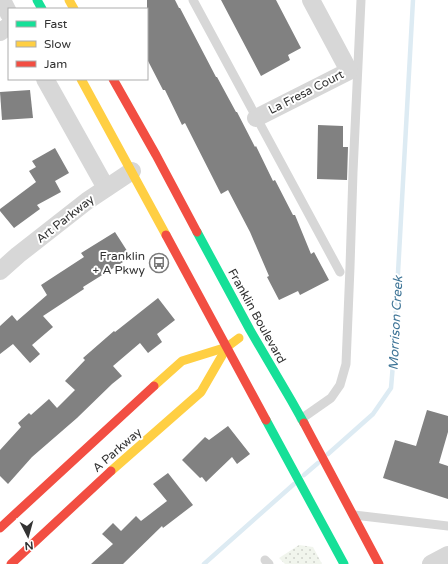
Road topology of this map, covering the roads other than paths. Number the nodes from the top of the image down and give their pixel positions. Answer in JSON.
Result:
{"nodes":[{"id":1,"x":2,"y":0,"type":"edge"},
{"id":2,"x":193,"y":0,"type":"edge"},
{"id":3,"x":311,"y":0,"type":"edge"},
{"id":4,"x":361,"y":0,"type":"edge"},
{"id":5,"x":8,"y":12,"type":"edge"},
{"id":6,"x":46,"y":80,"type":"edge"},
{"id":7,"x":82,"y":80,"type":"edge"},
{"id":8,"x":114,"y":80,"type":"edge"},
{"id":9,"x":256,"y":118,"type":"junction"},
{"id":10,"x":132,"y":171,"type":"junction"},
{"id":11,"x":106,"y":188,"type":"junction"},
{"id":12,"x":0,"y":271,"type":"edge"},
{"id":13,"x":340,"y":272,"type":"dead end"},
{"id":14,"x":250,"y":330,"type":"junction"},
{"id":15,"x":227,"y":346,"type":"junction"},
{"id":16,"x":301,"y":419,"type":"junction"},
{"id":17,"x":352,"y":515,"type":"junction"},
{"id":18,"x":448,"y":526,"type":"edge"},
{"id":19,"x":0,"y":528,"type":"edge"},
{"id":20,"x":448,"y":555,"type":"edge"},
{"id":21,"x":11,"y":564,"type":"edge"},
{"id":22,"x":344,"y":564,"type":"edge"},
{"id":23,"x":379,"y":564,"type":"edge"},
{"id":24,"x":431,"y":564,"type":"edge"}],
"edges":[{"from":1,"to":5,"type":"street"},
{"from":2,"to":9,"type":"lane"},
{"from":3,"to":9,"type":"street","name":"La Fresa Court"},
{"from":4,"to":16,"type":"lane"},
{"from":6,"to":11,"type":"street"},
{"from":7,"to":10,"type":"main road"},
{"from":8,"to":14,"type":"main road","name":"Franklin Boulevard"},
{"from":9,"to":13,"type":"lane"},
{"from":10,"to":11,"type":"street","name":"Art Parkway"},
{"from":10,"to":15,"type":"main road"},
{"from":11,"to":12,"type":"street","name":"Art Parkway"},
{"from":14,"to":15,"type":"main road","name":"A Parkway"},
{"from":14,"to":16,"type":"main road","name":"Franklin Boulevard"},
{"from":15,"to":19,"type":"main road","name":"A Parkway"},
{"from":15,"to":21,"type":"main road","name":"A Parkway"},
{"from":15,"to":22,"type":"main road"},
{"from":16,"to":17,"type":"main road","name":"Franklin Boulevard"},
{"from":17,"to":18,"type":"lane"},
{"from":17,"to":23,"type":"main road","name":"Franklin Boulevard"},
{"from":20,"to":24,"type":"street"}]}
